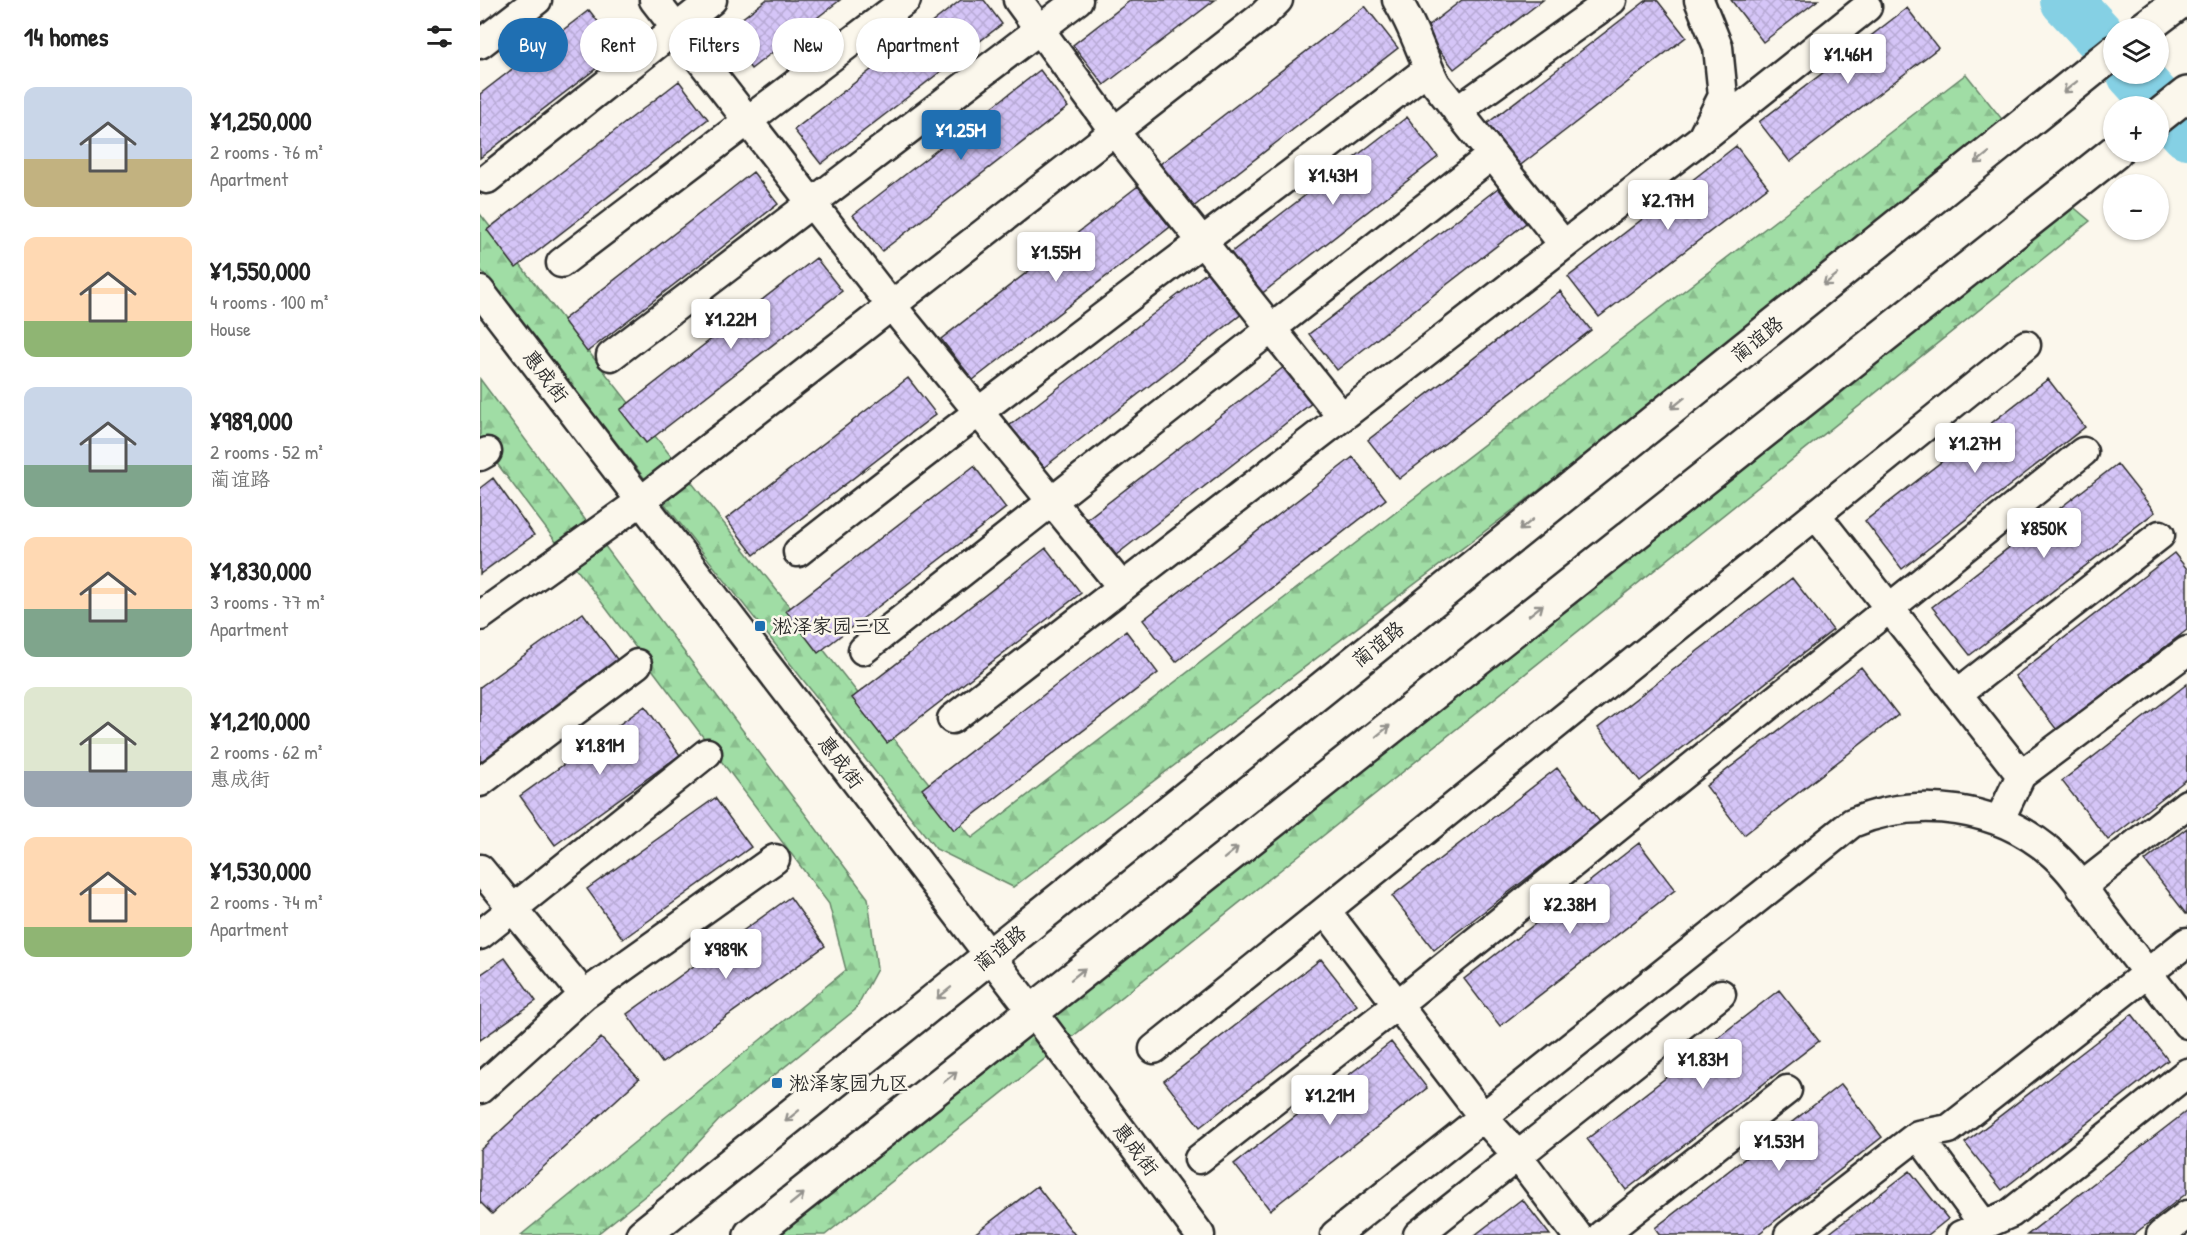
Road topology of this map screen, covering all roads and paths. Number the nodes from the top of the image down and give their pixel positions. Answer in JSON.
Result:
{"nodes":[{"id":1,"x":537,"y":0,"type":"edge"},
{"id":2,"x":654,"y":0,"type":"edge"},
{"id":3,"x":712,"y":0,"type":"edge"},
{"id":4,"x":906,"y":0,"type":"edge"},
{"id":5,"x":1018,"y":0,"type":"edge"},
{"id":6,"x":1078,"y":0,"type":"edge"},
{"id":7,"x":1278,"y":0,"type":"edge"},
{"id":8,"x":1397,"y":0,"type":"edge"},
{"id":9,"x":1612,"y":0,"type":"edge"},
{"id":10,"x":1699,"y":0,"type":"edge"},
{"id":11,"x":2182,"y":0,"type":"edge"},
{"id":12,"x":1867,"y":7,"type":"dead end"},
{"id":13,"x":689,"y":18,"type":"edge"},
{"id":14,"x":2158,"y":18,"type":"edge"},
{"id":15,"x":669,"y":19,"type":"edge"},
{"id":16,"x":1040,"y":29,"type":"junction"},
{"id":17,"x":669,"y":34,"type":"edge"},
{"id":18,"x":480,"y":44,"type":"edge"},
{"id":19,"x":2103,"y":61,"type":"edge"},
{"id":20,"x":1428,"y":69,"type":"junction"},
{"id":21,"x":710,"y":72,"type":"edge"},
{"id":22,"x":1457,"y":111,"type":"junction"},
{"id":23,"x":748,"y":121,"type":"junction"},
{"id":24,"x":1114,"y":131,"type":"junction"},
{"id":25,"x":1702,"y":138,"type":"junction"},
{"id":26,"x":1492,"y":155,"type":"junction"},
{"id":27,"x":2103,"y":161,"type":"edge"},
{"id":28,"x":487,"y":179,"type":"dead end"},
{"id":29,"x":812,"y":203,"type":"junction"},
{"id":30,"x":1203,"y":242,"type":"junction"},
{"id":31,"x":1564,"y":245,"type":"junction"},
{"id":32,"x":561,"y":263,"type":"dead end"},
{"id":33,"x":480,"y":291,"type":"edge"},
{"id":34,"x":891,"y":305,"type":"junction"},
{"id":35,"x":1271,"y":328,"type":"junction"},
{"id":36,"x":2026,"y":345,"type":"dead end"},
{"id":37,"x":611,"y":356,"type":"dead end"},
{"id":38,"x":978,"y":410,"type":"junction"},
{"id":39,"x":1342,"y":417,"type":"junction"},
{"id":40,"x":2083,"y":452,"type":"dead end"},
{"id":41,"x":641,"y":501,"type":"junction"},
{"id":42,"x":1051,"y":501,"type":"junction"},
{"id":43,"x":1816,"y":515,"type":"junction"},
{"id":44,"x":2160,"y":535,"type":"dead end"},
{"id":45,"x":798,"y":552,"type":"dead end"},
{"id":46,"x":1122,"y":587,"type":"junction"},
{"id":47,"x":480,"y":616,"type":"edge"},
{"id":48,"x":863,"y":650,"type":"dead end"},
{"id":49,"x":2187,"y":651,"type":"edge"},
{"id":50,"x":637,"y":664,"type":"dead end"},
{"id":51,"x":1957,"y":694,"type":"junction"},
{"id":52,"x":952,"y":719,"type":"dead end"},
{"id":53,"x":707,"y":753,"type":"dead end"},
{"id":54,"x":2021,"y":775,"type":"junction"},
{"id":55,"x":480,"y":782,"type":"edge"},
{"id":56,"x":2187,"y":804,"type":"edge"},
{"id":57,"x":1999,"y":821,"type":"junction"},
{"id":58,"x":775,"y":859,"type":"dead end"},
{"id":59,"x":480,"y":869,"type":"edge"},
{"id":60,"x":2081,"y":887,"type":"junction"},
{"id":61,"x":511,"y":909,"type":"junction"},
{"id":62,"x":1326,"y":911,"type":"junction"},
{"id":63,"x":480,"y":935,"type":"edge"},
{"id":64,"x":2187,"y":942,"type":"edge"},
{"id":65,"x":990,"y":957,"type":"junction"},
{"id":66,"x":2148,"y":973,"type":"junction"},
{"id":67,"x":1721,"y":994,"type":"dead end"},
{"id":68,"x":584,"y":995,"type":"junction"},
{"id":69,"x":1398,"y":1004,"type":"junction"},
{"id":70,"x":1032,"y":1011,"type":"junction"},
{"id":71,"x":2187,"y":1024,"type":"edge"},
{"id":72,"x":1154,"y":1049,"type":"dead end"},
{"id":73,"x":2187,"y":1073,"type":"edge"},
{"id":74,"x":480,"y":1089,"type":"edge"},
{"id":75,"x":1787,"y":1090,"type":"dead end"},
{"id":76,"x":1483,"y":1117,"type":"junction"},
{"id":77,"x":1918,"y":1135,"type":"junction"},
{"id":78,"x":1518,"y":1156,"type":"junction"},
{"id":79,"x":1199,"y":1159,"type":"dead end"},
{"id":80,"x":2187,"y":1215,"type":"edge"},
{"id":81,"x":1973,"y":1231,"type":"edge"},
{"id":82,"x":644,"y":1235,"type":"edge"},
{"id":83,"x":751,"y":1235,"type":"edge"},
{"id":84,"x":1200,"y":1235,"type":"edge"},
{"id":85,"x":1335,"y":1235,"type":"edge"},
{"id":86,"x":1419,"y":1235,"type":"edge"},
{"id":87,"x":1577,"y":1235,"type":"edge"},
{"id":88,"x":1602,"y":1235,"type":"edge"},
{"id":89,"x":1789,"y":1235,"type":"edge"},
{"id":90,"x":2161,"y":1235,"type":"edge"}],
"edges":[{"from":1,"to":18,"type":"street"},
{"from":2,"to":15,"type":"street"},
{"from":3,"to":13,"type":"street"},
{"from":4,"to":23,"type":"street"},
{"from":5,"to":16,"type":"street"},
{"from":6,"to":16,"type":"street"},
{"from":7,"to":24,"type":"street"},
{"from":8,"to":20,"type":"street"},
{"from":9,"to":22,"type":"street"},
{"from":10,"to":25,"type":"street"},
{"from":11,"to":14,"type":"main road"},
{"from":12,"to":25,"type":"street"},
{"from":16,"to":24,"type":"street"},
{"from":16,"to":29,"type":"street"},
{"from":17,"to":28,"type":"street"},
{"from":19,"to":65,"type":"main road","name":"蔺谊路","one_way":true},
{"from":20,"to":22,"type":"street"},
{"from":20,"to":30,"type":"street"},
{"from":21,"to":23,"type":"street"},
{"from":22,"to":26,"type":"street"},
{"from":23,"to":29,"type":"street"},
{"from":23,"to":32,"type":"street"},
{"from":24,"to":30,"type":"street"},
{"from":24,"to":34,"type":"street"},
{"from":25,"to":31,"type":"street"},
{"from":26,"to":31,"type":"street"},
{"from":26,"to":35,"type":"street"},
{"from":70,"to":27,"type":"main road","one_way":true},
{"from":29,"to":34,"type":"street"},
{"from":29,"to":37,"type":"street"},
{"from":30,"to":35,"type":"street"},
{"from":30,"to":38,"type":"street"},
{"from":31,"to":39,"type":"street"},
{"from":33,"to":41,"type":"street","name":"惠成街"},
{"from":34,"to":38,"type":"street"},
{"from":34,"to":41,"type":"street"},
{"from":35,"to":39,"type":"street"},
{"from":35,"to":42,"type":"street"},
{"from":36,"to":43,"type":"street"},
{"from":38,"to":42,"type":"street"},
{"from":38,"to":45,"type":"street"},
{"from":39,"to":46,"type":"street"},
{"from":40,"to":69,"type":"street"},
{"from":41,"to":47,"type":"street"},
{"from":41,"to":65,"type":"street","name":"惠成街"},
{"from":42,"to":46,"type":"street"},
{"from":42,"to":48,"type":"street"},
{"from":43,"to":51,"type":"street"},
{"from":43,"to":62,"type":"street"},
{"from":44,"to":51,"type":"street"},
{"from":46,"to":52,"type":"street"},
{"from":49,"to":54,"type":"street"},
{"from":50,"to":55,"type":"street"},
{"from":51,"to":54,"type":"street"},
{"from":53,"to":61,"type":"street"},
{"from":54,"to":57,"type":"street"},
{"from":56,"to":60,"type":"street"},
{"from":57,"to":60,"type":"street"},
{"from":57,"to":76,"type":"street"},
{"from":58,"to":68,"type":"street"},
{"from":59,"to":61,"type":"street"},
{"from":60,"to":66,"type":"street"},
{"from":61,"to":63,"type":"street"},
{"from":61,"to":68,"type":"street"},
{"from":62,"to":69,"type":"street"},
{"from":62,"to":72,"type":"street"},
{"from":64,"to":66,"type":"street"},
{"from":65,"to":70,"type":"street","name":"惠成街"},
{"from":65,"to":82,"type":"main road","name":"蔺谊路","one_way":true},
{"from":66,"to":71,"type":"street"},
{"from":66,"to":77,"type":"street"},
{"from":67,"to":78,"type":"street"},
{"from":68,"to":74,"type":"street"},
{"from":69,"to":76,"type":"street"},
{"from":69,"to":79,"type":"street"},
{"from":83,"to":70,"type":"main road","one_way":true},
{"from":70,"to":84,"type":"street","name":"惠成街"},
{"from":73,"to":81,"type":"street"},
{"from":75,"to":88,"type":"street"},
{"from":76,"to":78,"type":"street"},
{"from":76,"to":85,"type":"street"},
{"from":77,"to":81,"type":"street"},
{"from":77,"to":89,"type":"street"},
{"from":78,"to":86,"type":"street"},
{"from":78,"to":87,"type":"street"},
{"from":80,"to":90,"type":"street"}]}
